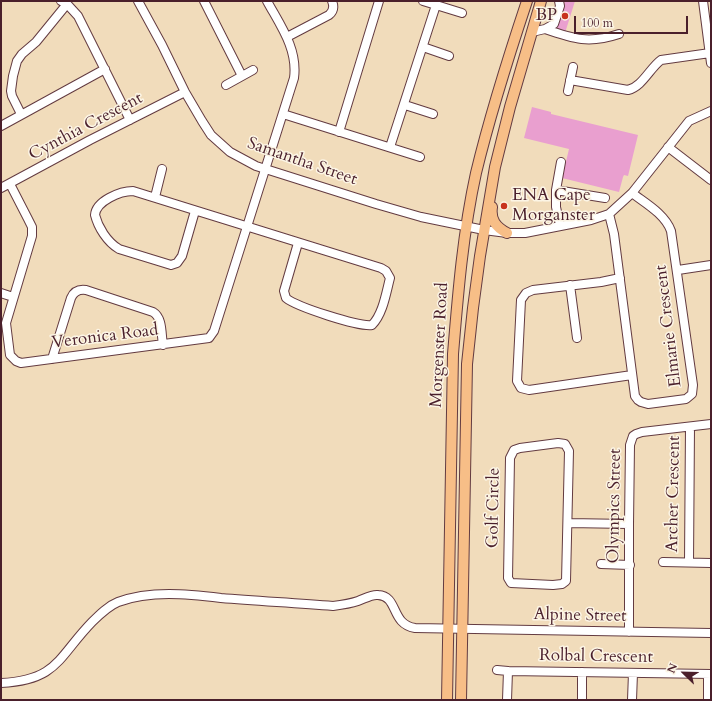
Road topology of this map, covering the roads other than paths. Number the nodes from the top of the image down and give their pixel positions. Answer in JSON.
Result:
{"nodes":[{"id":1,"x":138,"y":1,"type":"edge"},
{"id":2,"x":204,"y":1,"type":"edge"},
{"id":3,"x":268,"y":1,"type":"edge"},
{"id":4,"x":332,"y":1,"type":"edge"},
{"id":5,"x":379,"y":1,"type":"edge"},
{"id":6,"x":423,"y":1,"type":"edge"},
{"id":7,"x":527,"y":1,"type":"edge"},
{"id":8,"x":541,"y":1,"type":"edge"},
{"id":9,"x":559,"y":1,"type":"edge"},
{"id":10,"x":703,"y":1,"type":"edge"},
{"id":11,"x":64,"y":3,"type":"edge"},
{"id":12,"x":436,"y":5,"type":"junction"},
{"id":13,"x":462,"y":13,"type":"dead end"},
{"id":14,"x":545,"y":29,"type":"junction"},
{"id":15,"x":532,"y":32,"type":"junction"},
{"id":16,"x":619,"y":34,"type":"dead end"},
{"id":17,"x":287,"y":37,"type":"junction"},
{"id":18,"x":423,"y":47,"type":"junction"},
{"id":19,"x":710,"y":53,"type":"junction"},
{"id":20,"x":450,"y":56,"type":"dead end"},
{"id":21,"x":711,"y":63,"type":"edge"},
{"id":22,"x":573,"y":67,"type":"dead end"},
{"id":23,"x":105,"y":69,"type":"junction"},
{"id":24,"x":253,"y":70,"type":"dead end"},
{"id":25,"x":242,"y":76,"type":"junction"},
{"id":26,"x":570,"y":80,"type":"junction"},
{"id":27,"x":226,"y":85,"type":"dead end"},
{"id":28,"x":568,"y":91,"type":"dead end"},
{"id":29,"x":185,"y":92,"type":"junction"},
{"id":30,"x":404,"y":105,"type":"junction"},
{"id":31,"x":711,"y":111,"type":"edge"},
{"id":32,"x":21,"y":114,"type":"junction"},
{"id":33,"x":283,"y":114,"type":"junction"},
{"id":34,"x":433,"y":114,"type":"dead end"},
{"id":35,"x":130,"y":120,"type":"junction"},
{"id":36,"x":1,"y":126,"type":"edge"},
{"id":37,"x":339,"y":132,"type":"junction"},
{"id":38,"x":390,"y":147,"type":"junction"},
{"id":39,"x":668,"y":147,"type":"junction"},
{"id":40,"x":420,"y":157,"type":"dead end"},
{"id":41,"x":561,"y":162,"type":"dead end"},
{"id":42,"x":264,"y":168,"type":"junction"},
{"id":43,"x":162,"y":169,"type":"dead end"},
{"id":44,"x":711,"y":180,"type":"edge"},
{"id":45,"x":493,"y":181,"type":"junction"},
{"id":46,"x":10,"y":184,"type":"junction"},
{"id":47,"x":1,"y":188,"type":"edge"},
{"id":48,"x":556,"y":190,"type":"junction"},
{"id":49,"x":632,"y":193,"type":"junction"},
{"id":50,"x":155,"y":197,"type":"junction"},
{"id":51,"x":605,"y":198,"type":"dead end"},
{"id":52,"x":195,"y":211,"type":"junction"},
{"id":53,"x":609,"y":214,"type":"junction"},
{"id":54,"x":560,"y":225,"type":"junction"},
{"id":55,"x":246,"y":226,"type":"junction"},
{"id":56,"x":466,"y":226,"type":"junction"},
{"id":57,"x":484,"y":230,"type":"junction"},
{"id":58,"x":507,"y":233,"type":"junction"},
{"id":59,"x":298,"y":243,"type":"junction"},
{"id":60,"x":711,"y":265,"type":"edge"},
{"id":61,"x":678,"y":270,"type":"junction"},
{"id":62,"x":620,"y":278,"type":"junction"},
{"id":63,"x":570,"y":285,"type":"junction"},
{"id":64,"x":1,"y":293,"type":"edge"},
{"id":65,"x":13,"y":297,"type":"junction"},
{"id":66,"x":577,"y":338,"type":"dead end"},
{"id":67,"x":163,"y":345,"type":"junction"},
{"id":68,"x":52,"y":359,"type":"junction"},
{"id":69,"x":632,"y":375,"type":"junction"},
{"id":70,"x":711,"y":424,"type":"edge"},
{"id":71,"x":690,"y":427,"type":"junction"},
{"id":72,"x":568,"y":523,"type":"junction"},
{"id":73,"x":628,"y":524,"type":"junction"},
{"id":74,"x":663,"y":562,"type":"dead end"},
{"id":75,"x":688,"y":562,"type":"junction"},
{"id":76,"x":711,"y":563,"type":"edge"},
{"id":77,"x":601,"y":564,"type":"dead end"},
{"id":78,"x":630,"y":565,"type":"junction"},
{"id":79,"x":448,"y":629,"type":"junction"},
{"id":80,"x":462,"y":629,"type":"junction"},
{"id":81,"x":629,"y":632,"type":"junction"},
{"id":82,"x":711,"y":633,"type":"edge"},
{"id":83,"x":497,"y":670,"type":"dead end"},
{"id":84,"x":508,"y":671,"type":"junction"},
{"id":85,"x":582,"y":672,"type":"junction"},
{"id":86,"x":632,"y":673,"type":"junction"},
{"id":87,"x":710,"y":674,"type":"edge"},
{"id":88,"x":1,"y":683,"type":"edge"},
{"id":89,"x":446,"y":700,"type":"edge"},
{"id":90,"x":461,"y":700,"type":"edge"},
{"id":91,"x":507,"y":700,"type":"edge"},
{"id":92,"x":582,"y":700,"type":"edge"},
{"id":93,"x":632,"y":700,"type":"edge"},
{"id":94,"x":708,"y":700,"type":"edge"}],
"edges":[{"from":1,"to":29,"type":"street","name":"Samantha Street"},
{"from":2,"to":25,"type":"street"},
{"from":3,"to":17,"type":"street","name":"Veronica Road"},
{"from":4,"to":17,"type":"street"},
{"from":5,"to":37,"type":"street"},
{"from":6,"to":12,"type":"street"},
{"from":7,"to":56,"type":"main road","name":"Morgenster Road"},
{"from":8,"to":15,"type":"main road","name":"Morgenster Road"},
{"from":9,"to":14,"type":"street"},
{"from":10,"to":19,"type":"street"},
{"from":11,"to":23,"type":"street"},
{"from":11,"to":32,"type":"street"},
{"from":12,"to":13,"type":"street"},
{"from":12,"to":18,"type":"street"},
{"from":14,"to":15,"type":"street"},
{"from":14,"to":16,"type":"street"},
{"from":15,"to":45,"type":"main road","name":"Morgenster Road"},
{"from":17,"to":33,"type":"street","name":"Veronica Road"},
{"from":18,"to":20,"type":"street"},
{"from":18,"to":30,"type":"street"},
{"from":19,"to":21,"type":"street"},
{"from":19,"to":26,"type":"street"},
{"from":22,"to":26,"type":"street"},
{"from":23,"to":32,"type":"street"},
{"from":23,"to":35,"type":"street"},
{"from":24,"to":25,"type":"street"},
{"from":25,"to":27,"type":"street"},
{"from":26,"to":28,"type":"street"},
{"from":29,"to":35,"type":"street","name":"Cynthia Crescent"},
{"from":29,"to":42,"type":"street","name":"Samantha Street"},
{"from":30,"to":34,"type":"street"},
{"from":30,"to":38,"type":"street"},
{"from":31,"to":39,"type":"street"},
{"from":32,"to":36,"type":"street"},
{"from":33,"to":37,"type":"street"},
{"from":33,"to":42,"type":"street","name":"Veronica Road"},
{"from":35,"to":46,"type":"street","name":"Cynthia Crescent"},
{"from":37,"to":38,"type":"street"},
{"from":38,"to":40,"type":"street"},
{"from":39,"to":44,"type":"street"},
{"from":39,"to":49,"type":"street"},
{"from":41,"to":48,"type":"street"},
{"from":42,"to":55,"type":"street","name":"Veronica Road"},
{"from":42,"to":56,"type":"street","name":"Samantha Street"},
{"from":43,"to":50,"type":"street"},
{"from":45,"to":57,"type":"main road","name":"Morgenster Road"},
{"from":45,"to":58,"type":"main road"},
{"from":46,"to":47,"type":"street","name":"Cynthia Crescent"},
{"from":46,"to":65,"type":"street","name":"Veronica Road"},
{"from":48,"to":51,"type":"street"},
{"from":48,"to":54,"type":"street"},
{"from":49,"to":53,"type":"street"},
{"from":49,"to":61,"type":"street","name":"Elmarie Crescent"},
{"from":50,"to":52,"type":"street"},
{"from":50,"to":52,"type":"street"},
{"from":52,"to":55,"type":"street"},
{"from":53,"to":54,"type":"street","name":"Samantha Street"},
{"from":53,"to":62,"type":"street","name":"Elmarie Crescent"},
{"from":54,"to":58,"type":"street","name":"Samantha Street"},
{"from":55,"to":59,"type":"street"},
{"from":55,"to":67,"type":"street","name":"Veronica Road"},
{"from":56,"to":57,"type":"street","name":"Samantha Street"},
{"from":56,"to":79,"type":"main road","name":"Morgenster Road"},
{"from":57,"to":58,"type":"street","name":"Samantha Street"},
{"from":57,"to":80,"type":"main road","name":"Morgenster Road"},
{"from":59,"to":59,"type":"street"},
{"from":60,"to":61,"type":"street"},
{"from":61,"to":69,"type":"street","name":"Elmarie Crescent"},
{"from":62,"to":63,"type":"street"},
{"from":62,"to":69,"type":"street","name":"Elmarie Crescent"},
{"from":63,"to":66,"type":"street"},
{"from":63,"to":69,"type":"street"},
{"from":64,"to":65,"type":"street"},
{"from":65,"to":68,"type":"street","name":"Veronica Road"},
{"from":67,"to":68,"type":"street","name":"Veronica Road"},
{"from":67,"to":68,"type":"street"},
{"from":70,"to":71,"type":"street","name":"Olympics Street"},
{"from":71,"to":73,"type":"street","name":"Olympics Street"},
{"from":71,"to":75,"type":"street","name":"Archer Crescent"},
{"from":72,"to":72,"type":"street","name":"Golf Circle"},
{"from":72,"to":73,"type":"street"},
{"from":73,"to":78,"type":"street","name":"Olympics Street"},
{"from":74,"to":75,"type":"street","name":"Archer Crescent"},
{"from":75,"to":76,"type":"street","name":"Archer Crescent"},
{"from":77,"to":78,"type":"street"},
{"from":78,"to":81,"type":"street","name":"Olympics Street"},
{"from":79,"to":80,"type":"street","name":"Alpine Street"},
{"from":79,"to":88,"type":"street","name":"Alpine Street"},
{"from":79,"to":89,"type":"main road","name":"Morgenster Road"},
{"from":80,"to":81,"type":"street","name":"Alpine Street"},
{"from":80,"to":90,"type":"main road","name":"Morgenster Road"},
{"from":81,"to":82,"type":"street","name":"Alpine Street"},
{"from":83,"to":84,"type":"street","name":"Rolbal Crescent"},
{"from":84,"to":85,"type":"street","name":"Rolbal Crescent"},
{"from":84,"to":91,"type":"street"},
{"from":85,"to":86,"type":"street","name":"Rolbal Crescent"},
{"from":85,"to":92,"type":"street"},
{"from":86,"to":87,"type":"street","name":"Rolbal Crescent"},
{"from":86,"to":93,"type":"street"},
{"from":87,"to":94,"type":"street","name":"Rolbal Crescent"}]}
